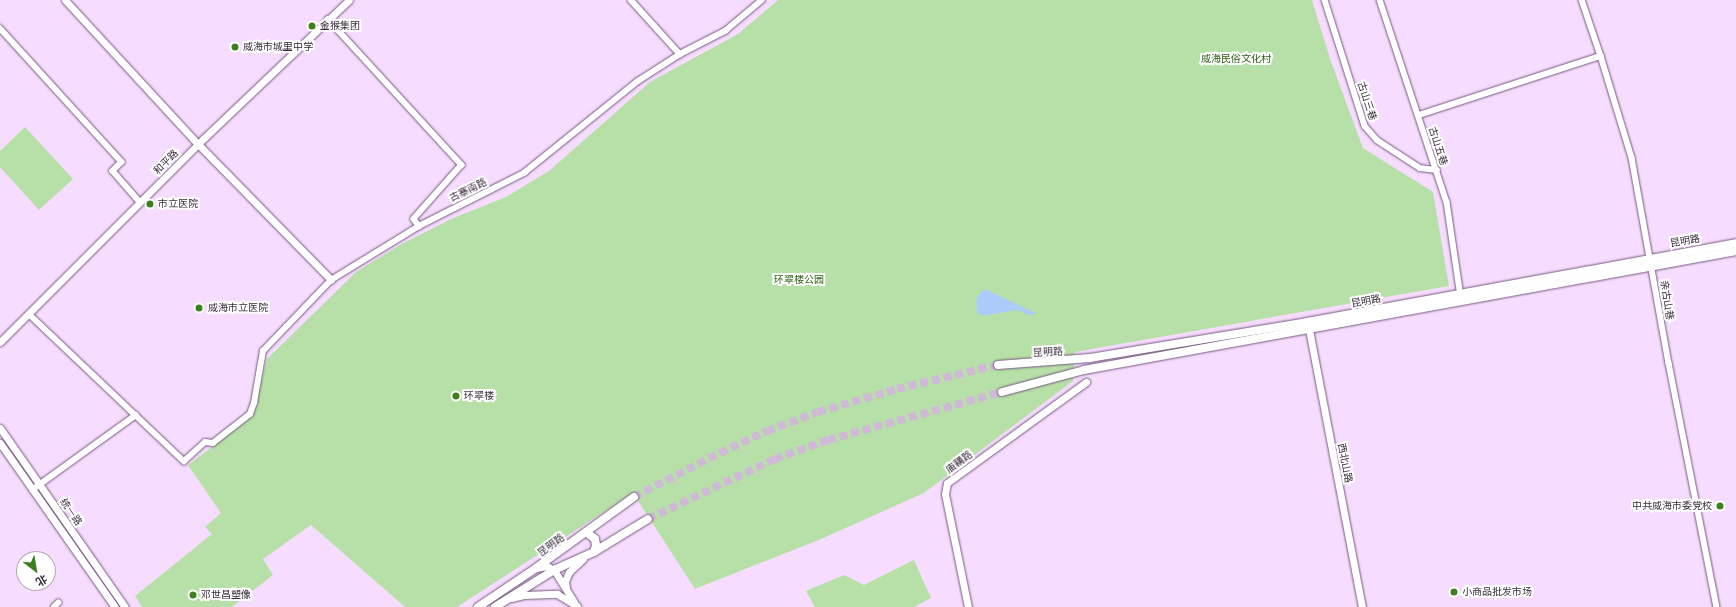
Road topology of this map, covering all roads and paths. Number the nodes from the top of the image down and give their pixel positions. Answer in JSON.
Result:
{"nodes":[{"id":1,"x":65,"y":0,"type":"edge"},
{"id":2,"x":349,"y":0,"type":"edge"},
{"id":3,"x":631,"y":0,"type":"edge"},
{"id":4,"x":762,"y":0,"type":"edge"},
{"id":5,"x":1325,"y":0,"type":"edge"},
{"id":6,"x":1380,"y":0,"type":"edge"},
{"id":7,"x":1582,"y":0,"type":"edge"},
{"id":8,"x":328,"y":19,"type":"junction"},
{"id":9,"x":0,"y":28,"type":"edge"},
{"id":10,"x":680,"y":54,"type":"junction"},
{"id":11,"x":1601,"y":56,"type":"junction"},
{"id":12,"x":1419,"y":115,"type":"junction"},
{"id":13,"x":198,"y":144,"type":"junction"},
{"id":14,"x":1437,"y":170,"type":"junction"},
{"id":15,"x":140,"y":202,"type":"junction"},
{"id":16,"x":419,"y":226,"type":"junction"},
{"id":17,"x":1736,"y":243,"type":"edge"},
{"id":18,"x":1736,"y":250,"type":"edge"},
{"id":19,"x":1651,"y":257,"type":"junction"},
{"id":20,"x":1653,"y":266,"type":"junction"},
{"id":21,"x":331,"y":280,"type":"junction"},
{"id":22,"x":1461,"y":297,"type":"junction"},
{"id":23,"x":29,"y":314,"type":"junction"},
{"id":24,"x":1308,"y":326,"type":"junction"},
{"id":25,"x":0,"y":342,"type":"edge"},
{"id":26,"x":998,"y":365,"type":"tunnel mouth"},
{"id":27,"x":1086,"y":382,"type":"dead end"},
{"id":28,"x":1002,"y":392,"type":"tunnel mouth"},
{"id":29,"x":136,"y":415,"type":"junction"},
{"id":30,"x":0,"y":428,"type":"edge"},
{"id":31,"x":0,"y":443,"type":"edge"},
{"id":32,"x":40,"y":485,"type":"junction"},
{"id":33,"x":32,"y":490,"type":"junction"},
{"id":34,"x":634,"y":497,"type":"tunnel mouth"},
{"id":35,"x":648,"y":519,"type":"tunnel mouth"},
{"id":36,"x":586,"y":532,"type":"junction"},
{"id":37,"x":594,"y":552,"type":"junction"},
{"id":38,"x":536,"y":568,"type":"junction"},
{"id":39,"x":554,"y":570,"type":"junction"},
{"id":40,"x":566,"y":590,"type":"junction"},
{"id":41,"x":506,"y":600,"type":"junction"},
{"id":42,"x":115,"y":607,"type":"edge"},
{"id":43,"x":125,"y":607,"type":"edge"},
{"id":44,"x":478,"y":607,"type":"edge"},
{"id":45,"x":495,"y":607,"type":"edge"},
{"id":46,"x":577,"y":607,"type":"edge"},
{"id":47,"x":968,"y":607,"type":"edge"},
{"id":48,"x":1362,"y":607,"type":"edge"},
{"id":49,"x":1717,"y":607,"type":"edge"}],
"edges":[{"from":1,"to":13,"type":"street"},
{"from":2,"to":8,"type":"street","name":"和平路"},
{"from":3,"to":10,"type":"street"},
{"from":4,"to":10,"type":"street","name":"古寨南路"},
{"from":5,"to":14,"type":"street","name":"古山三巷"},
{"from":6,"to":12,"type":"street","name":"古山五巷"},
{"from":7,"to":11,"type":"street","name":"亲古山巷"},
{"from":8,"to":13,"type":"street","name":"和平路"},
{"from":8,"to":16,"type":"street"},
{"from":9,"to":15,"type":"street"},
{"from":10,"to":16,"type":"street","name":"古寨南路"},
{"from":11,"to":12,"type":"street"},
{"from":11,"to":19,"type":"street","name":"亲古山巷"},
{"from":12,"to":14,"type":"street","name":"古山五巷"},
{"from":13,"to":15,"type":"street","name":"和平路"},
{"from":13,"to":21,"type":"street"},
{"from":14,"to":22,"type":"street","name":"古山五巷"},
{"from":15,"to":23,"type":"street","name":"和平路"},
{"from":16,"to":21,"type":"street","name":"古寨南路"},
{"from":17,"to":19,"type":"main road","name":"昆明路"},
{"from":18,"to":20,"type":"main road","name":"昆明路"},
{"from":19,"to":20,"type":"street","name":"亲古山巷"},
{"from":19,"to":22,"type":"main road","name":"昆明路"},
{"from":20,"to":22,"type":"main road","name":"昆明路"},
{"from":20,"to":49,"type":"street","name":"亲古山巷"},
{"from":21,"to":29,"type":"street","name":"古寨南路"},
{"from":22,"to":24,"type":"main road","name":"昆明路"},
{"from":23,"to":25,"type":"street","name":"和平路"},
{"from":23,"to":29,"type":"street"},
{"from":24,"to":26,"type":"main road","name":"昆明路"},
{"from":24,"to":28,"type":"main road","name":"昆明路"},
{"from":24,"to":48,"type":"street","name":"西北山路"},
{"from":27,"to":47,"type":"street","name":"庙耩路"},
{"from":29,"to":32,"type":"street"},
{"from":30,"to":32,"type":"street","name":"统一路"},
{"from":31,"to":33,"type":"street","name":"统一路"},
{"from":32,"to":33,"type":"street"},
{"from":32,"to":43,"type":"street","name":"统一路"},
{"from":33,"to":42,"type":"street","name":"统一路"},
{"from":34,"to":36,"type":"main road","name":"昆明路"},
{"from":35,"to":37,"type":"main road"},
{"from":36,"to":37,"type":"main road"},
{"from":36,"to":38,"type":"main road","name":"昆明路"},
{"from":37,"to":39,"type":"main road"},
{"from":37,"to":40,"type":"street"},
{"from":38,"to":39,"type":"street"},
{"from":38,"to":44,"type":"main road","name":"昆明路"},
{"from":39,"to":40,"type":"street"},
{"from":39,"to":41,"type":"main road"},
{"from":40,"to":46,"type":"street"},
{"from":41,"to":45,"type":"main road"},
{"from":41,"to":46,"type":"street"}]}
